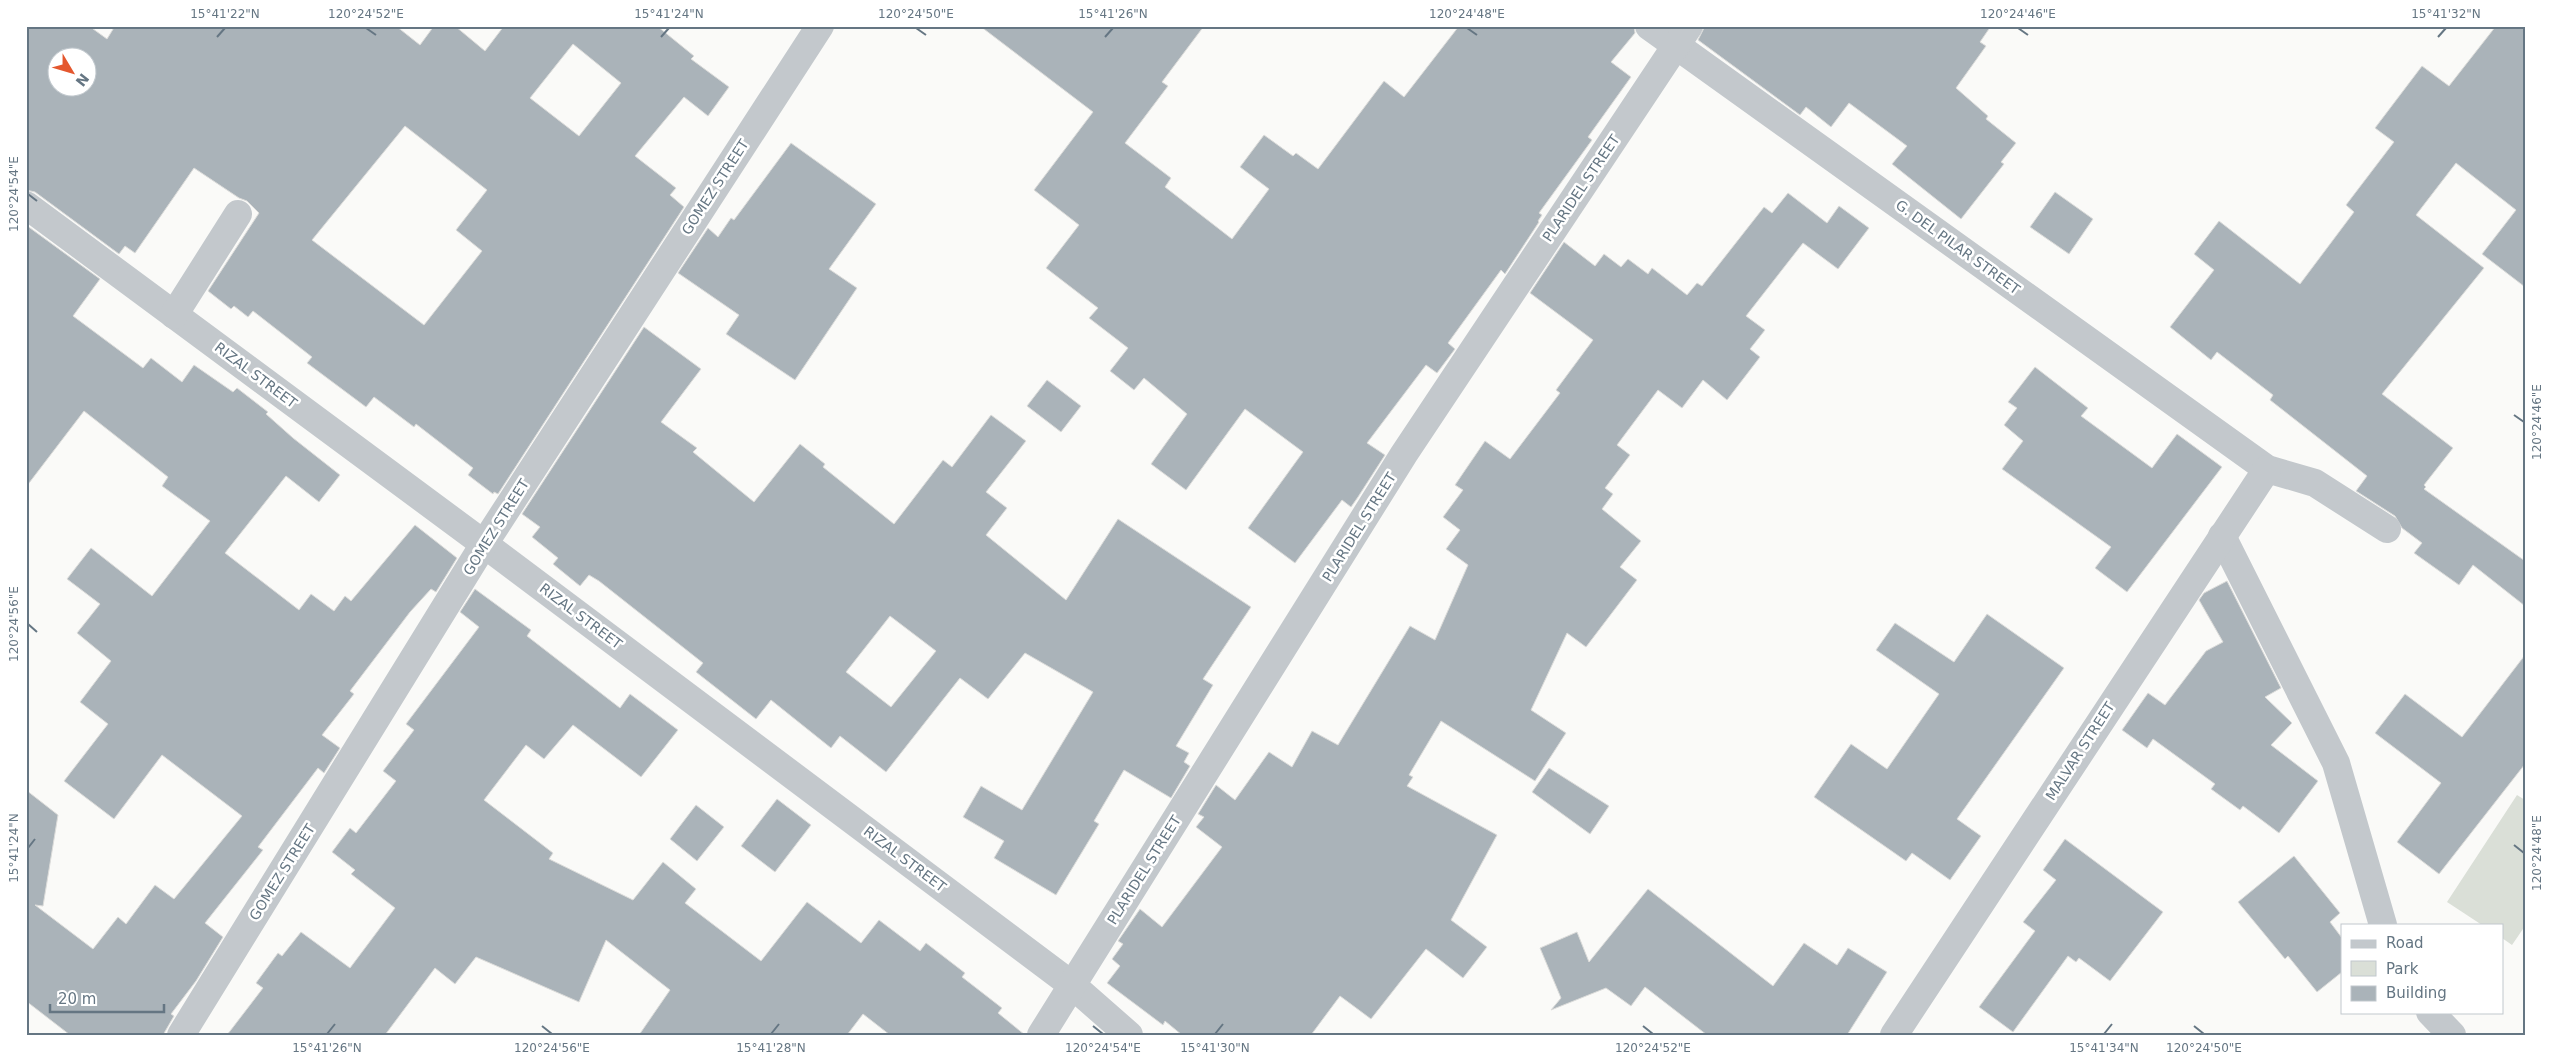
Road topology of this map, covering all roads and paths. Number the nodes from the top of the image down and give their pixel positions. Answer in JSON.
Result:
{"nodes":[{"id":1,"x":820,"y":26,"type":"edge"},
{"id":2,"x":1649,"y":26,"type":"edge"},
{"id":3,"x":1682,"y":36,"type":"edge"},
{"id":4,"x":26,"y":205,"type":"edge"},
{"id":5,"x":238,"y":214,"type":"dead end"},
{"id":6,"x":174,"y":314,"type":"junction"},
{"id":7,"x":2267,"y":469,"type":"junction"},
{"id":8,"x":2387,"y":528,"type":"dead end"},
{"id":9,"x":2222,"y":536,"type":"junction"},
{"id":10,"x":484,"y":544,"type":"junction"},
{"id":11,"x":2383,"y":924,"type":"edge"},
{"id":12,"x":1072,"y":985,"type":"junction"},
{"id":13,"x":2432,"y":1014,"type":"edge"},
{"id":14,"x":181,"y":1035,"type":"edge"},
{"id":15,"x":1041,"y":1035,"type":"edge"},
{"id":16,"x":1129,"y":1035,"type":"edge"},
{"id":17,"x":1894,"y":1035,"type":"edge"},
{"id":18,"x":2452,"y":1035,"type":"edge"}],
"edges":[{"from":1,"to":10,"type":"street","name":"GOMEZ STREET"},
{"from":2,"to":3,"type":"street","name":"G. DEL PILAR STREET"},
{"from":3,"to":7,"type":"street","name":"G. DEL PILAR STREET"},
{"from":3,"to":12,"type":"street","name":"PLARIDEL STREET"},
{"from":4,"to":6,"type":"street","name":"RIZAL STREET"},
{"from":5,"to":6,"type":"street"},
{"from":6,"to":10,"type":"street","name":"RIZAL STREET"},
{"from":7,"to":8,"type":"street"},
{"from":7,"to":9,"type":"street","name":"MALVAR STREET"},
{"from":9,"to":11,"type":"street"},
{"from":9,"to":17,"type":"street","name":"MALVAR STREET"},
{"from":10,"to":12,"type":"street","name":"RIZAL STREET"},
{"from":10,"to":14,"type":"street","name":"GOMEZ STREET"},
{"from":12,"to":15,"type":"street","name":"PLARIDEL STREET"},
{"from":12,"to":16,"type":"street","name":"RIZAL STREET"},
{"from":13,"to":18,"type":"street"}]}
